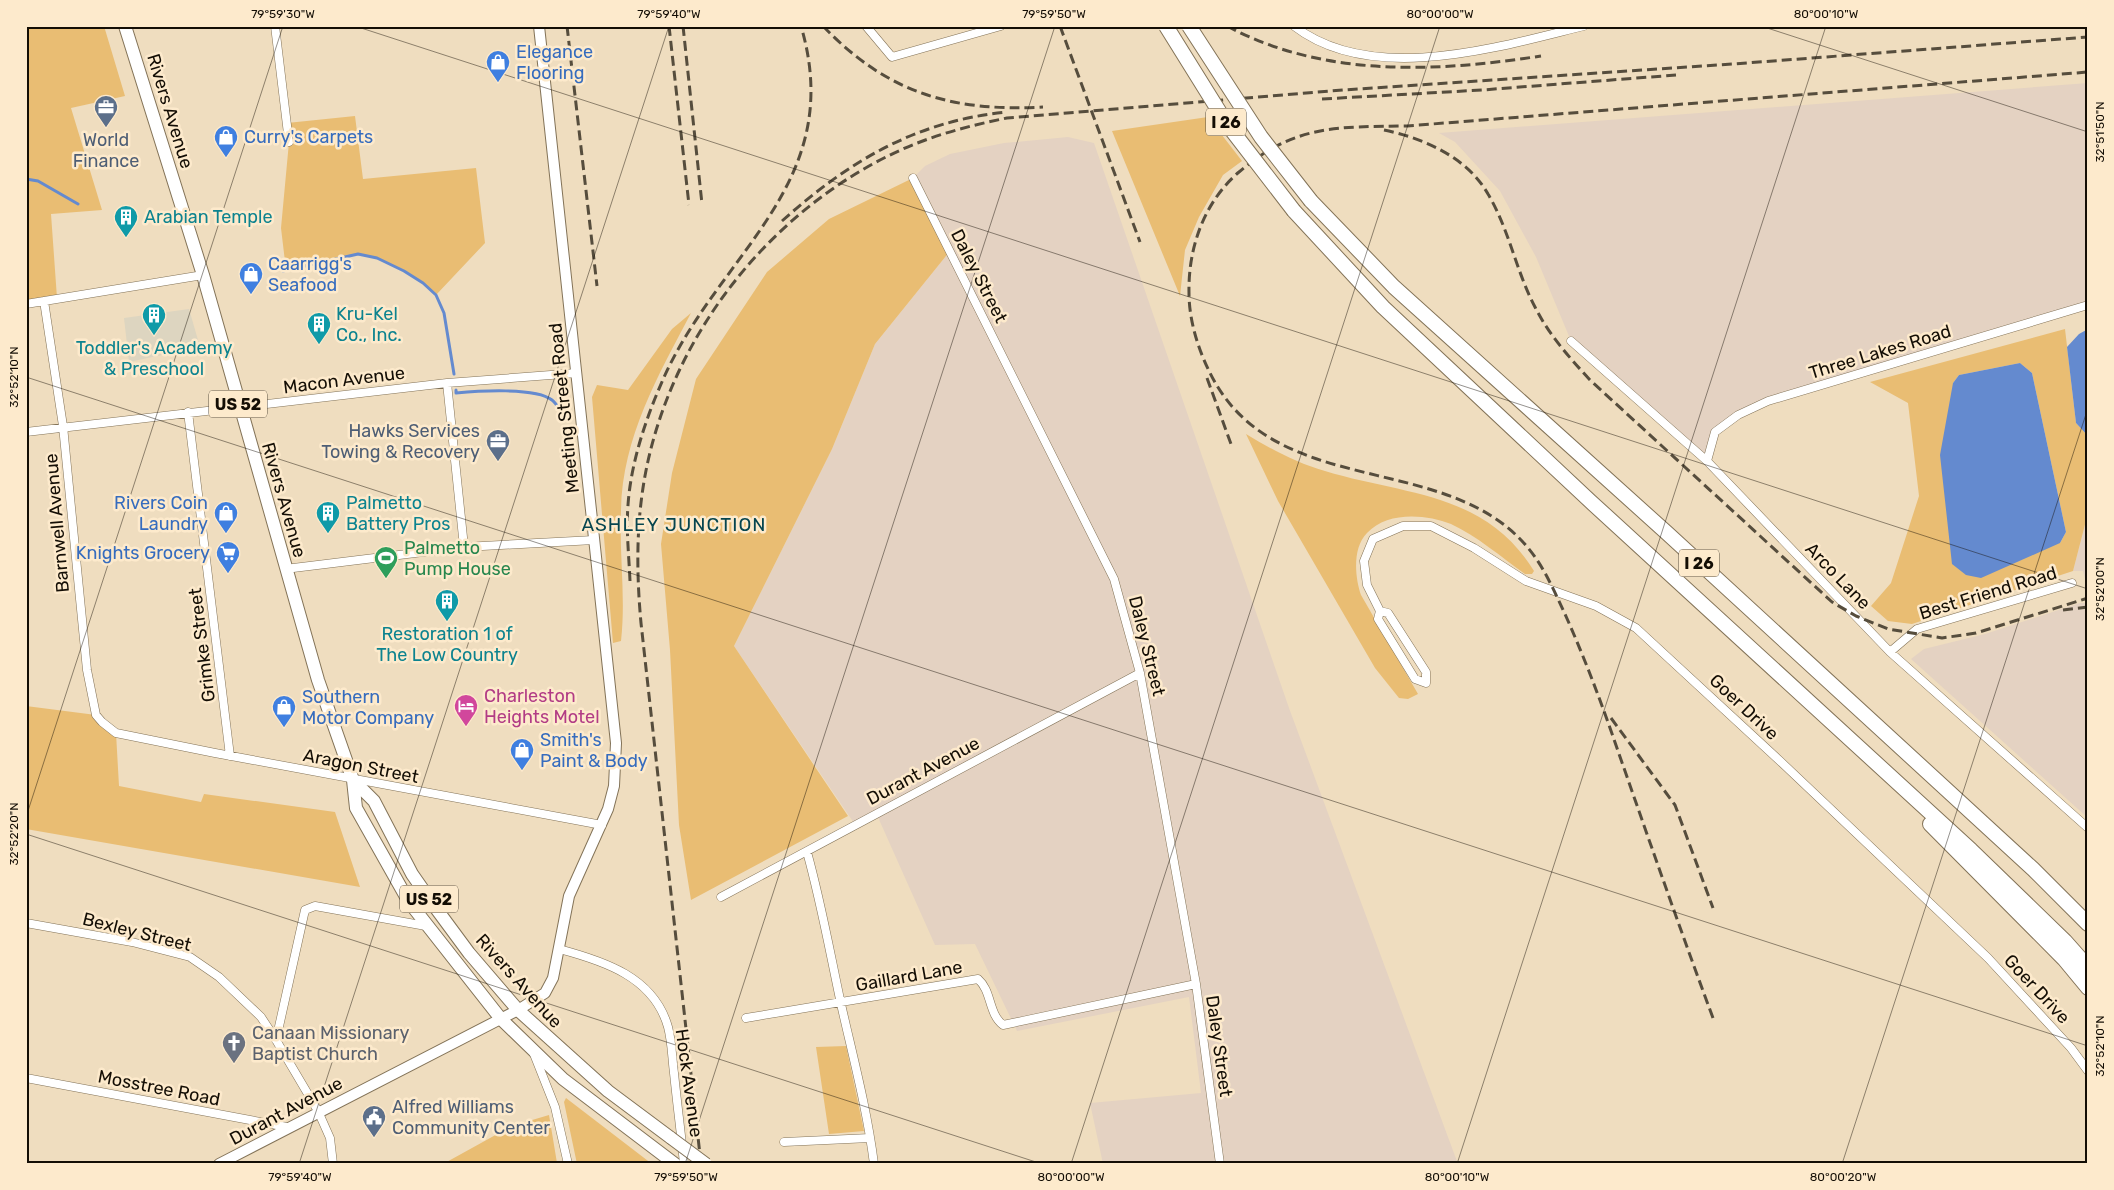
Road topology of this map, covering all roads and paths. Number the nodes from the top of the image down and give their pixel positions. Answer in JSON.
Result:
{"nodes":[{"id":1,"x":125,"y":26,"type":"edge"},
{"id":2,"x":274,"y":26,"type":"edge"},
{"id":3,"x":539,"y":26,"type":"edge"},
{"id":4,"x":866,"y":26,"type":"edge"},
{"id":5,"x":1001,"y":26,"type":"edge"},
{"id":6,"x":1166,"y":26,"type":"edge"},
{"id":7,"x":1189,"y":26,"type":"edge"},
{"id":8,"x":1294,"y":26,"type":"edge"},
{"id":9,"x":1584,"y":26,"type":"edge"},
{"id":10,"x":289,"y":142,"type":"dead end"},
{"id":11,"x":913,"y":178,"type":"dead end"},
{"id":12,"x":202,"y":275,"type":"junction"},
{"id":13,"x":44,"y":300,"type":"junction"},
{"id":14,"x":26,"y":304,"type":"edge"},
{"id":15,"x":2088,"y":305,"type":"edge"},
{"id":16,"x":1572,"y":341,"type":"dead end"},
{"id":17,"x":576,"y":372,"type":"junction"},
{"id":18,"x":447,"y":383,"type":"junction"},
{"id":19,"x":239,"y":408,"type":"junction"},
{"id":20,"x":188,"y":412,"type":"junction"},
{"id":21,"x":63,"y":426,"type":"junction"},
{"id":22,"x":26,"y":432,"type":"edge"},
{"id":23,"x":1707,"y":461,"type":"junction"},
{"id":24,"x":594,"y":540,"type":"junction"},
{"id":25,"x":464,"y":547,"type":"junction"},
{"id":26,"x":285,"y":569,"type":"junction"},
{"id":27,"x":2072,"y":583,"type":"dead end"},
{"id":28,"x":1380,"y":611,"type":"junction"},
{"id":29,"x":1890,"y":652,"type":"junction"},
{"id":30,"x":1140,"y":673,"type":"junction"},
{"id":31,"x":1836,"y":726,"type":"junction"},
{"id":32,"x":116,"y":733,"type":"joint"},
{"id":33,"x":230,"y":756,"type":"junction"},
{"id":34,"x":353,"y":780,"type":"junction"},
{"id":35,"x":602,"y":825,"type":"junction"},
{"id":36,"x":1985,"y":825,"type":"junction"},
{"id":37,"x":2088,"y":828,"type":"edge"},
{"id":38,"x":806,"y":852,"type":"junction"},
{"id":39,"x":721,"y":897,"type":"dead end"},
{"id":40,"x":2088,"y":914,"type":"edge"},
{"id":41,"x":26,"y":923,"type":"edge"},
{"id":42,"x":2088,"y":924,"type":"edge"},
{"id":43,"x":428,"y":926,"type":"junction"},
{"id":44,"x":559,"y":949,"type":"junction"},
{"id":45,"x":2088,"y":967,"type":"edge"},
{"id":46,"x":1196,"y":984,"type":"junction"},
{"id":47,"x":2088,"y":988,"type":"edge"},
{"id":48,"x":841,"y":1003,"type":"junction"},
{"id":49,"x":518,"y":1010,"type":"junction"},
{"id":50,"x":746,"y":1018,"type":"dead end"},
{"id":51,"x":501,"y":1019,"type":"junction"},
{"id":52,"x":276,"y":1040,"type":"junction"},
{"id":53,"x":533,"y":1052,"type":"junction"},
{"id":54,"x":2088,"y":1071,"type":"edge"},
{"id":55,"x":26,"y":1078,"type":"edge"},
{"id":56,"x":318,"y":1111,"type":"junction"},
{"id":57,"x":287,"y":1127,"type":"junction"},
{"id":58,"x":870,"y":1138,"type":"junction"},
{"id":59,"x":784,"y":1142,"type":"dead end"},
{"id":60,"x":1218,"y":1163,"type":"edge"},
{"id":61,"x":219,"y":1164,"type":"edge"},
{"id":62,"x":332,"y":1164,"type":"edge"},
{"id":63,"x":568,"y":1164,"type":"edge"},
{"id":64,"x":675,"y":1164,"type":"edge"},
{"id":65,"x":684,"y":1164,"type":"edge"},
{"id":66,"x":706,"y":1164,"type":"edge"},
{"id":67,"x":874,"y":1164,"type":"edge"}],
"edges":[{"from":1,"to":12,"type":"main road","name":"Rivers Avenue","number":"US 52"},
{"from":2,"to":10,"type":"street"},
{"from":3,"to":17,"type":"street","name":"Meeting Street Road"},
{"from":4,"to":5,"type":"street"},
{"from":6,"to":31,"type":"highway","number":"I 26","bridge":true},
{"from":7,"to":36,"type":"highway","number":"I 26","bridge":true},
{"from":8,"to":9,"type":"street"},
{"from":11,"to":30,"type":"street","name":"Daley Street"},
{"from":12,"to":13,"type":"street"},
{"from":12,"to":19,"type":"main road","name":"Rivers Avenue","number":"US 52"},
{"from":13,"to":14,"type":"street"},
{"from":13,"to":21,"type":"street","name":"Barnwell Avenue"},
{"from":15,"to":23,"type":"street","name":"Three Lakes Road"},
{"from":16,"to":23,"type":"street","name":"Arco Lane"},
{"from":17,"to":18,"type":"street","name":"Macon Avenue"},
{"from":17,"to":24,"type":"street","name":"Meeting Street Road"},
{"from":18,"to":19,"type":"street","name":"Macon Avenue"},
{"from":18,"to":25,"type":"street"},
{"from":19,"to":20,"type":"street","name":"Macon Avenue"},
{"from":19,"to":26,"type":"main road","name":"Rivers Avenue","number":"US 52"},
{"from":20,"to":21,"type":"street","name":"Macon Avenue"},
{"from":20,"to":33,"type":"street","name":"Grimke Street"},
{"from":21,"to":22,"type":"street","name":"Macon Avenue"},
{"from":21,"to":32,"type":"street","name":"Barnwell Avenue"},
{"from":23,"to":29,"type":"street","name":"Arco Lane"},
{"from":24,"to":25,"type":"street"},
{"from":24,"to":35,"type":"street","name":"Meeting Street Road"},
{"from":25,"to":26,"type":"street"},
{"from":26,"to":34,"type":"main road","name":"Rivers Avenue","number":"US 52"},
{"from":27,"to":29,"type":"street","name":"Best Friend Road"},
{"from":28,"to":28,"type":"street","name":"Goer Drive"},
{"from":28,"to":54,"type":"street","name":"Goer Drive"},
{"from":29,"to":37,"type":"street","name":"Arco Lane"},
{"from":30,"to":38,"type":"street","name":"Durant Avenue"},
{"from":30,"to":46,"type":"street","name":"Daley Street"},
{"from":31,"to":45,"type":"highway","number":"I 26"},
{"from":31,"to":47,"type":"highway"},
{"from":32,"to":33,"type":"street","name":"Aragon Street"},
{"from":33,"to":34,"type":"street","name":"Aragon Street"},
{"from":34,"to":35,"type":"street","name":"Aragon Street"},
{"from":34,"to":43,"type":"main road","name":"Rivers Avenue","number":"US 52"},
{"from":34,"to":49,"type":"main road","name":"Rivers Avenue","number":"US 52"},
{"from":35,"to":44,"type":"street","name":"Meeting Street Road"},
{"from":36,"to":40,"type":"highway"},
{"from":36,"to":42,"type":"highway","number":"I 26"},
{"from":38,"to":39,"type":"street","name":"Durant Avenue"},
{"from":38,"to":48,"type":"street"},
{"from":41,"to":52,"type":"street","name":"Bexley Street"},
{"from":43,"to":51,"type":"main road","name":"Rivers Avenue","number":"US 52"},
{"from":43,"to":52,"type":"street"},
{"from":44,"to":49,"type":"street","name":"Meeting Street Road"},
{"from":44,"to":65,"type":"street","name":"Hock Avenue"},
{"from":46,"to":48,"type":"street","name":"Gaillard Lane"},
{"from":46,"to":60,"type":"street","name":"Daley Street"},
{"from":48,"to":50,"type":"street","name":"Gaillard Lane"},
{"from":48,"to":58,"type":"street"},
{"from":49,"to":51,"type":"street","name":"Meeting Street Road"},
{"from":49,"to":66,"type":"main road","name":"Rivers Avenue","number":"US 52","bridge":true},
{"from":51,"to":53,"type":"main road","name":"Rivers Avenue","number":"US 52"},
{"from":51,"to":56,"type":"street","name":"Durant Avenue"},
{"from":52,"to":56,"type":"street","name":"Bexley Street"},
{"from":53,"to":63,"type":"street"},
{"from":53,"to":64,"type":"main road","name":"Rivers Avenue","number":"US 52"},
{"from":55,"to":57,"type":"street","name":"Mosstree Road"},
{"from":56,"to":57,"type":"street","name":"Durant Avenue"},
{"from":56,"to":62,"type":"street","name":"Bexley Street"},
{"from":57,"to":61,"type":"street","name":"Durant Avenue"},
{"from":58,"to":59,"type":"street"},
{"from":58,"to":67,"type":"street"}]}
